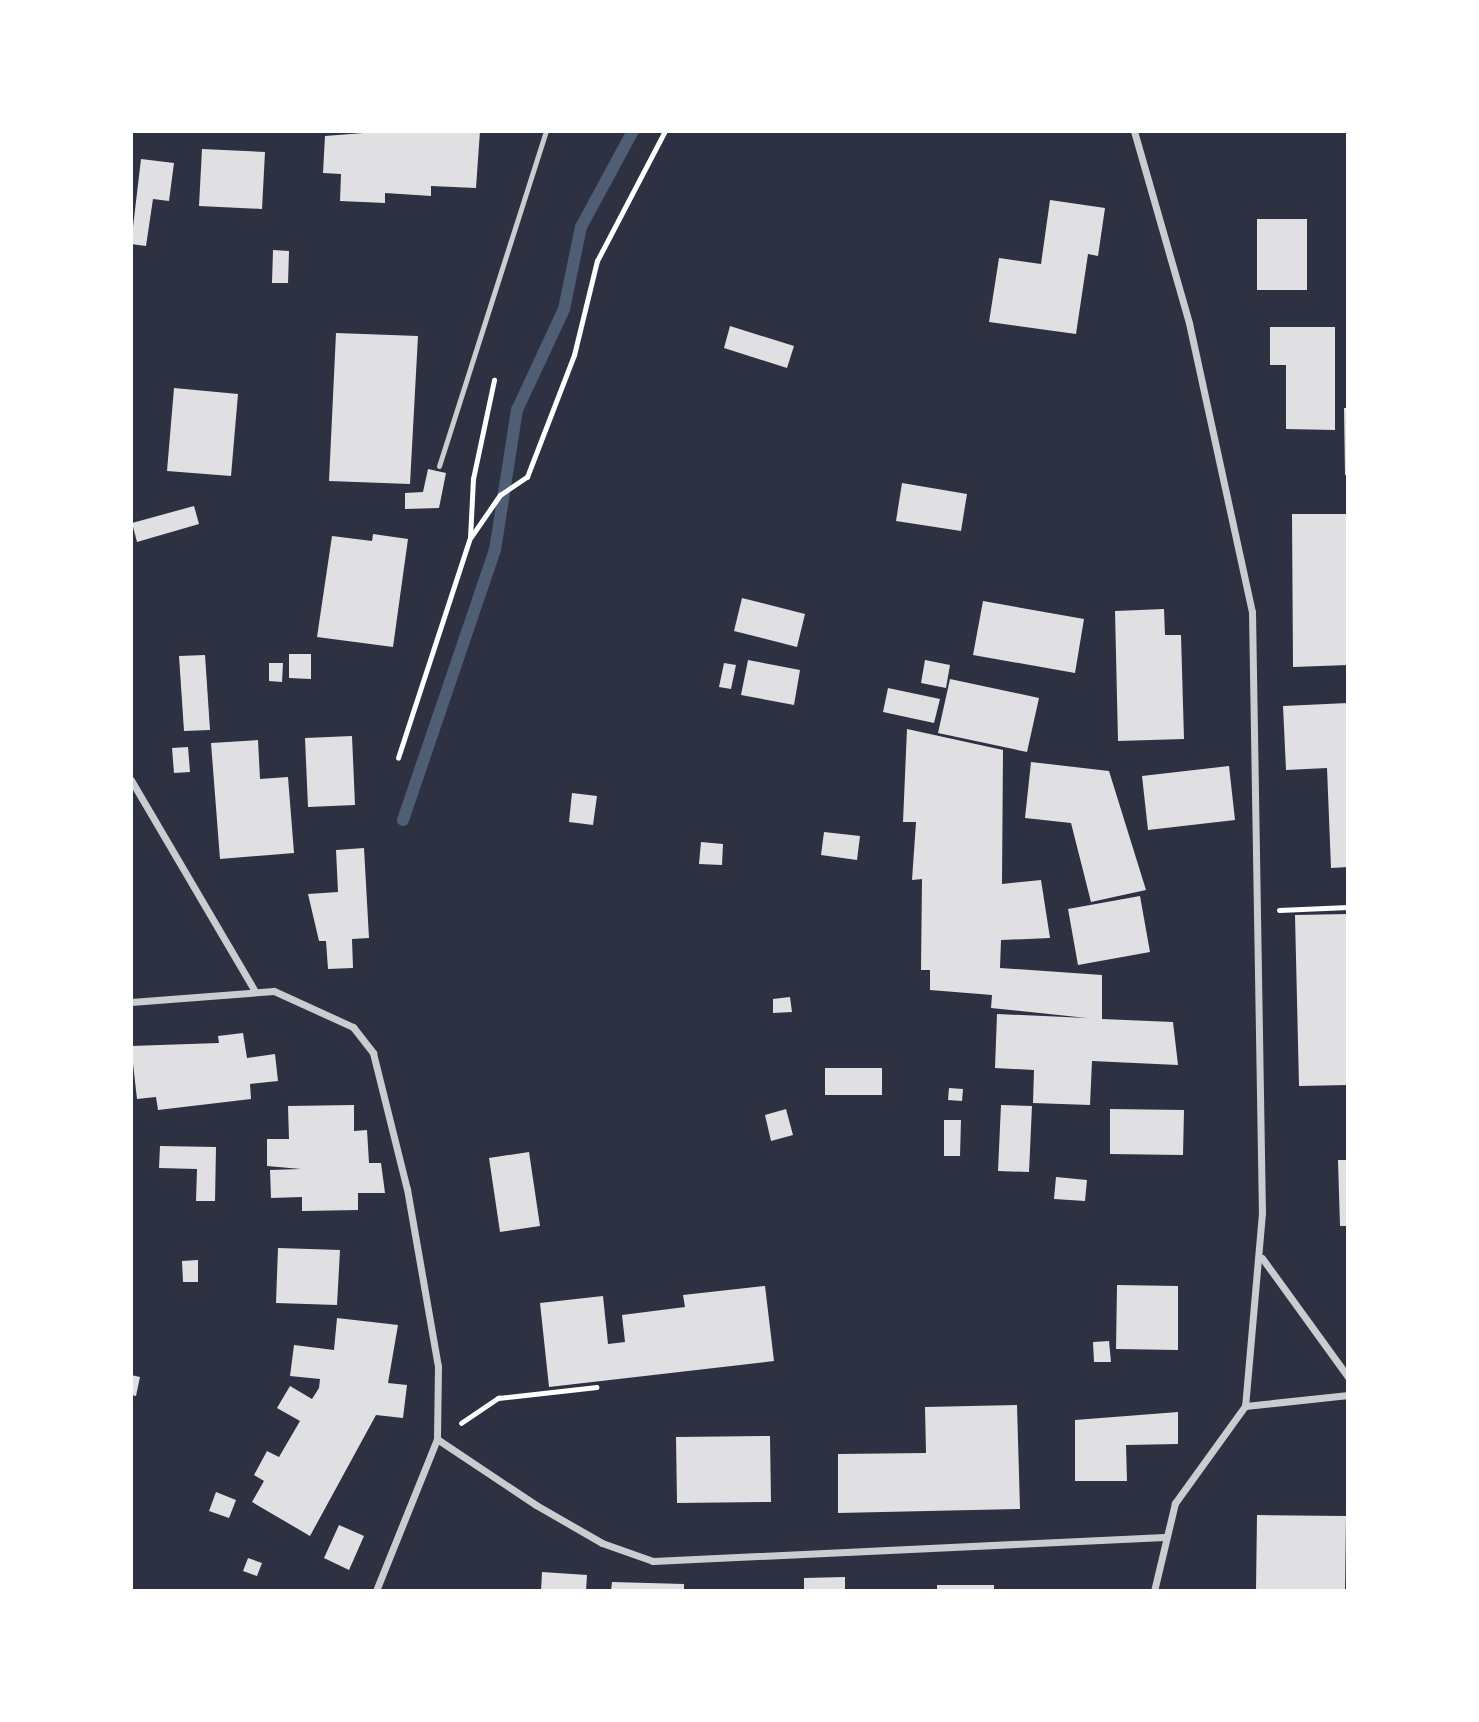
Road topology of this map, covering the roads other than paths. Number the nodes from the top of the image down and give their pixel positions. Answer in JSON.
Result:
{"nodes":[{"id":1,"x":546,"y":131,"type":"edge"},
{"id":2,"x":1134,"y":131,"type":"edge"},
{"id":3,"x":439,"y":466,"type":"dead end"},
{"id":4,"x":131,"y":780,"type":"edge"},
{"id":5,"x":255,"y":991,"type":"junction"},
{"id":6,"x":131,"y":1002,"type":"edge"},
{"id":7,"x":1262,"y":1258,"type":"junction"},
{"id":8,"x":1348,"y":1377,"type":"edge"},
{"id":9,"x":1348,"y":1395,"type":"edge"},
{"id":10,"x":1245,"y":1406,"type":"junction"},
{"id":11,"x":437,"y":1439,"type":"junction"},
{"id":12,"x":1164,"y":1537,"type":"junction"},
{"id":13,"x":376,"y":1591,"type":"edge"},
{"id":14,"x":1154,"y":1591,"type":"edge"}],
"edges":[{"from":1,"to":3,"type":"lane"},
{"from":2,"to":7,"type":"street"},
{"from":4,"to":5,"type":"street"},
{"from":5,"to":6,"type":"street"},
{"from":5,"to":11,"type":"street"},
{"from":7,"to":8,"type":"street"},
{"from":7,"to":10,"type":"street"},
{"from":9,"to":10,"type":"street"},
{"from":10,"to":12,"type":"street"},
{"from":11,"to":12,"type":"street"},
{"from":11,"to":13,"type":"street"},
{"from":12,"to":14,"type":"street"}]}
